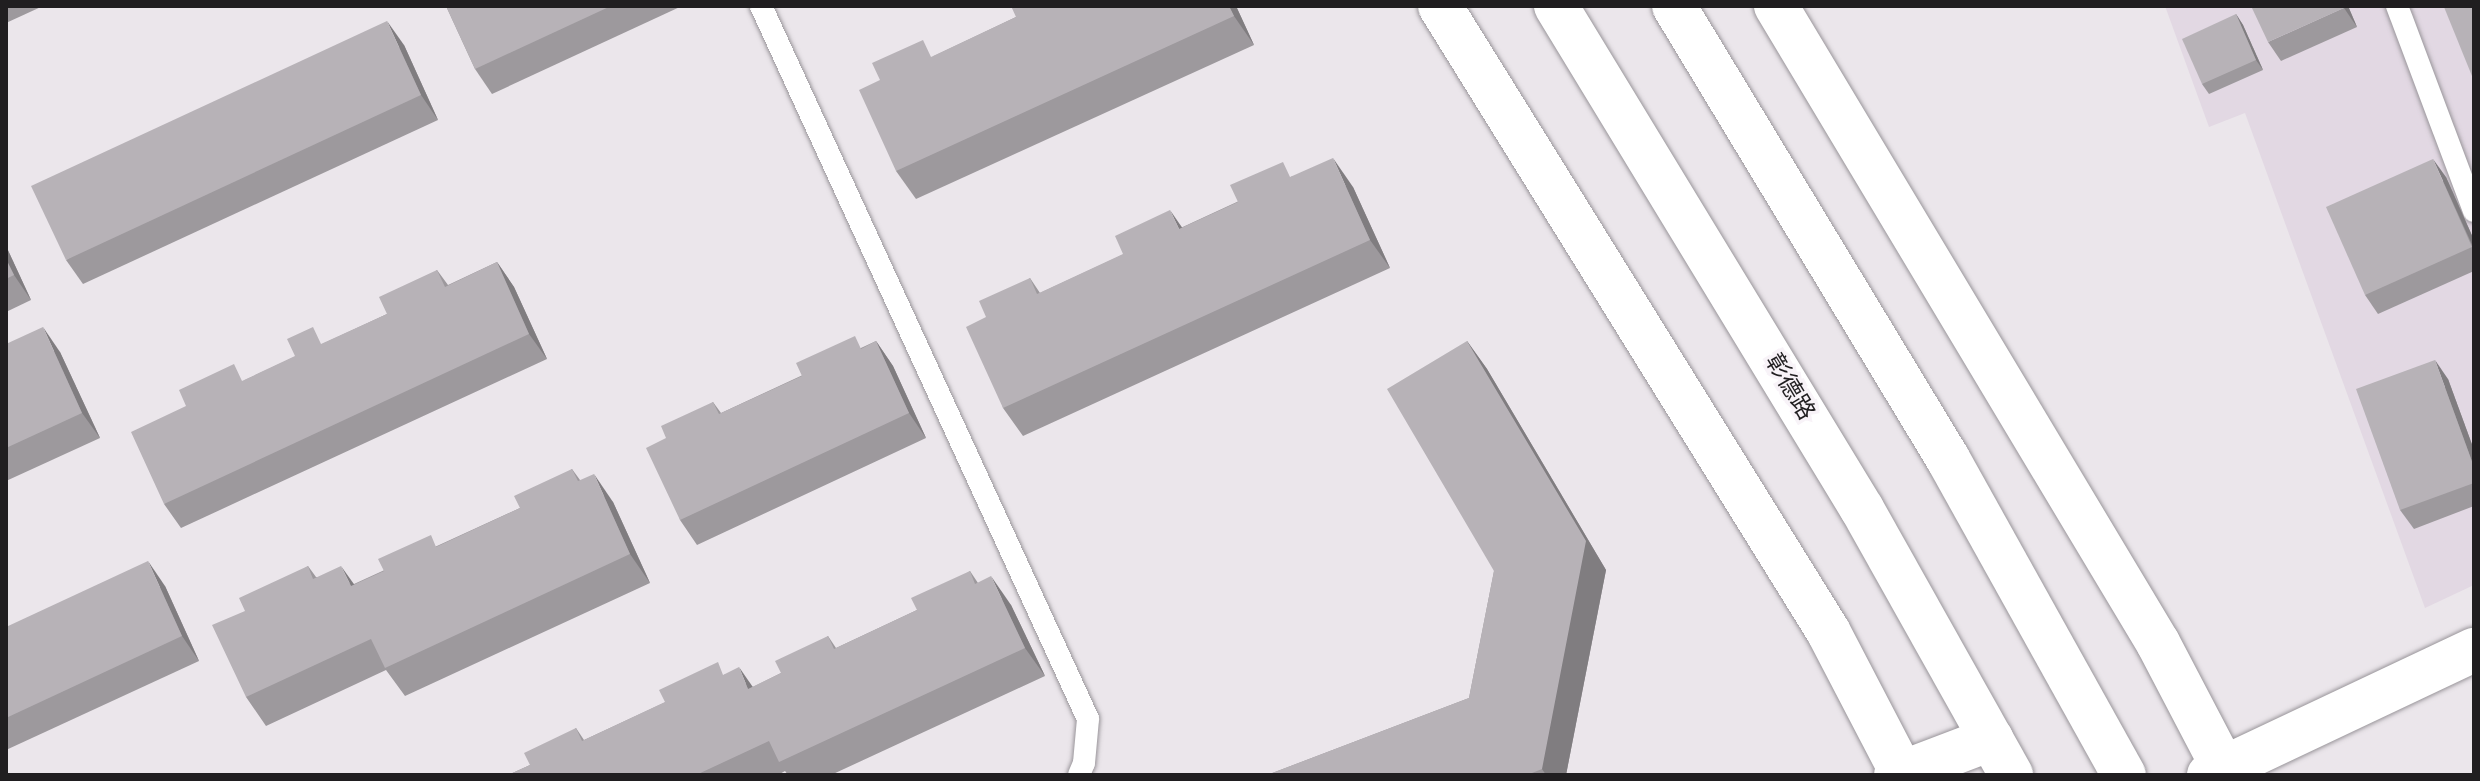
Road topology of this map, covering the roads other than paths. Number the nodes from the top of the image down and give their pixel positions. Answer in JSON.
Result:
{"nodes":[{"id":1,"x":761,"y":6,"type":"edge"},
{"id":2,"x":1440,"y":6,"type":"edge"},
{"id":3,"x":1556,"y":6,"type":"edge"},
{"id":4,"x":1674,"y":6,"type":"edge"},
{"id":5,"x":1776,"y":6,"type":"edge"},
{"id":6,"x":2397,"y":6,"type":"edge"},
{"id":7,"x":2474,"y":211,"type":"edge"},
{"id":8,"x":2474,"y":650,"type":"edge"},
{"id":9,"x":2001,"y":757,"type":"edge"},
{"id":10,"x":2220,"y":773,"type":"edge"},
{"id":11,"x":1901,"y":774,"type":"edge"},
{"id":12,"x":1079,"y":775,"type":"edge"},
{"id":13,"x":2124,"y":775,"type":"edge"}],
"edges":[{"from":1,"to":12,"type":"lane"},
{"from":2,"to":11,"type":"street"},
{"from":3,"to":9,"type":"street","name":"彰德路"},
{"from":4,"to":13,"type":"street"},
{"from":5,"to":10,"type":"street"},
{"from":6,"to":7,"type":"lane"},
{"from":8,"to":10,"type":"street"},
{"from":9,"to":11,"type":"street"}]}
